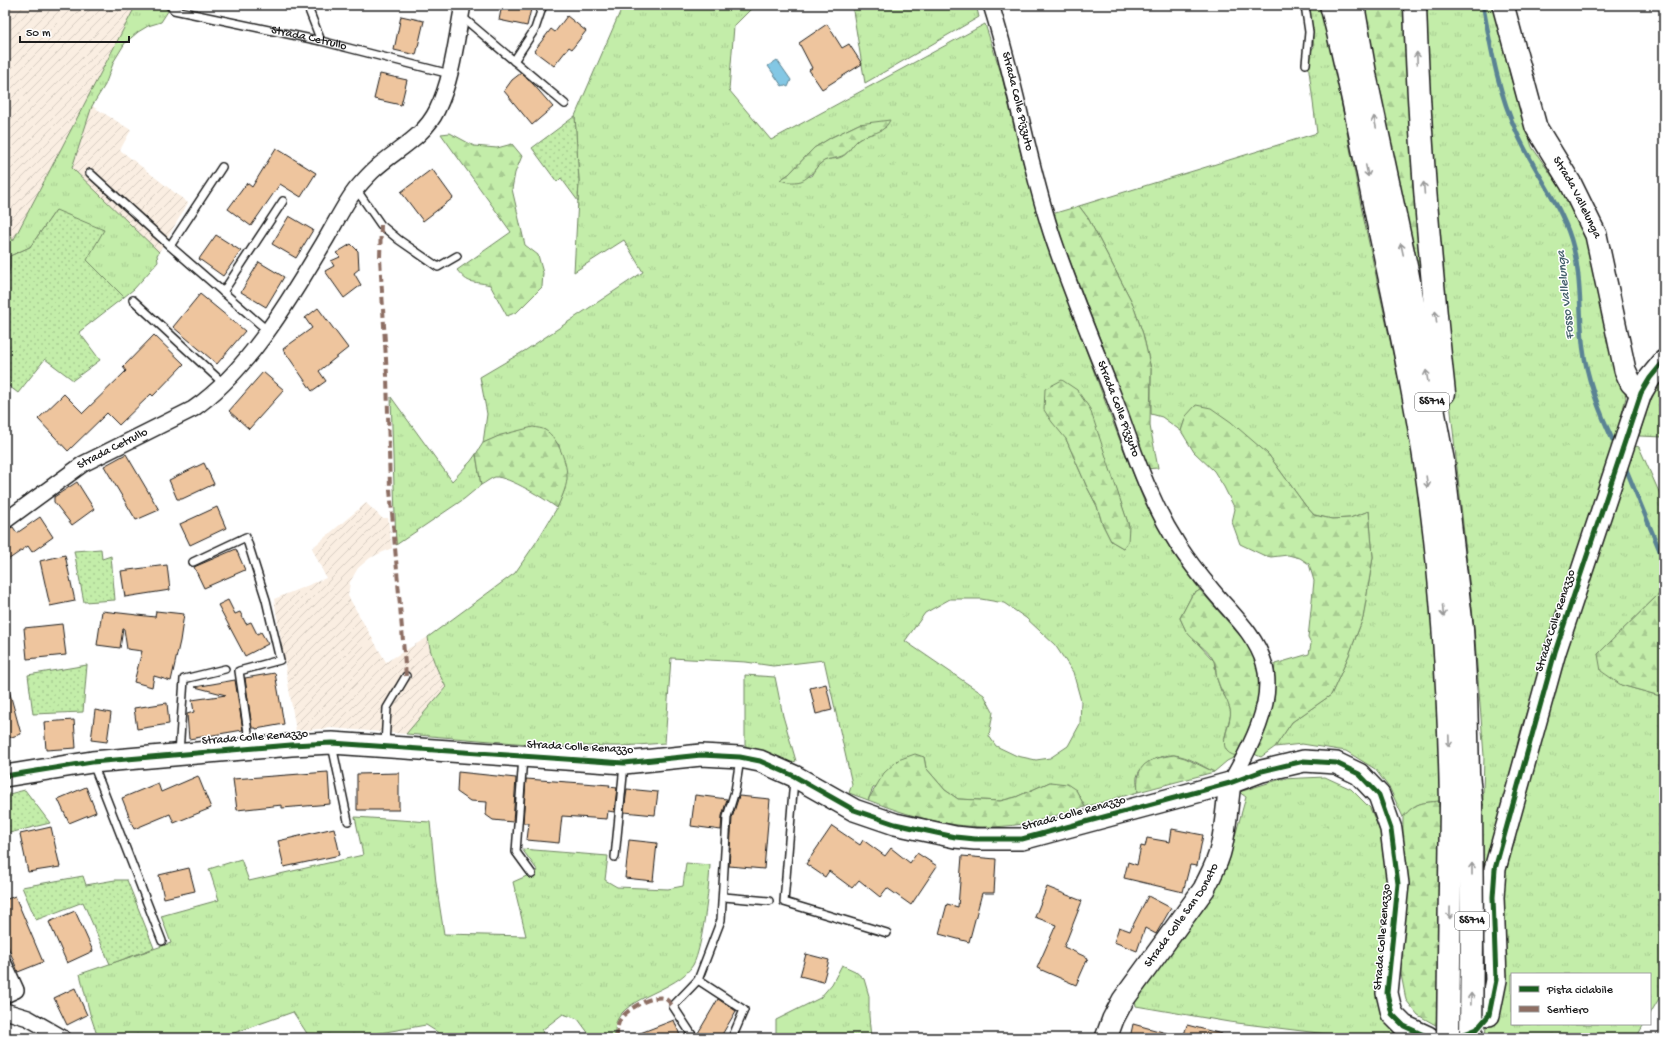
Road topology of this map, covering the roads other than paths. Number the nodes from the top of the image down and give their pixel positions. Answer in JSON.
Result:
{"nodes":[{"id":1,"x":169,"y":5,"type":"edge"},
{"id":2,"x":307,"y":5,"type":"edge"},
{"id":3,"x":543,"y":5,"type":"edge"},
{"id":4,"x":991,"y":5,"type":"edge"},
{"id":5,"x":1305,"y":5,"type":"edge"},
{"id":6,"x":1331,"y":5,"type":"edge"},
{"id":7,"x":1341,"y":5,"type":"edge"},
{"id":8,"x":1353,"y":5,"type":"edge"},
{"id":9,"x":1415,"y":5,"type":"edge"},
{"id":10,"x":1503,"y":5,"type":"edge"},
{"id":11,"x":462,"y":10,"type":"edge"},
{"id":12,"x":321,"y":41,"type":"junction"},
{"id":13,"x":1343,"y":50,"type":"junction"},
{"id":14,"x":514,"y":62,"type":"junction"},
{"id":15,"x":1306,"y":64,"type":"dead end"},
{"id":16,"x":450,"y":74,"type":"junction"},
{"id":17,"x":565,"y":104,"type":"dead end"},
{"id":18,"x":222,"y":167,"type":"dead end"},
{"id":19,"x":90,"y":173,"type":"dead end"},
{"id":20,"x":356,"y":189,"type":"junction"},
{"id":21,"x":283,"y":201,"type":"dead end"},
{"id":22,"x":170,"y":246,"type":"junction"},
{"id":23,"x":457,"y":256,"type":"dead end"},
{"id":24,"x":223,"y":292,"type":"junction"},
{"id":25,"x":133,"y":300,"type":"dead end"},
{"id":26,"x":268,"y":331,"type":"junction"},
{"id":27,"x":1664,"y":361,"type":"edge"},
{"id":28,"x":224,"y":384,"type":"junction"},
{"id":29,"x":1641,"y":392,"type":"junction"},
{"id":30,"x":5,"y":521,"type":"edge"},
{"id":31,"x":193,"y":562,"type":"dead end"},
{"id":32,"x":225,"y":669,"type":"dead end"},
{"id":33,"x":406,"y":676,"type":"dead end"},
{"id":34,"x":332,"y":743,"type":"junction"},
{"id":35,"x":385,"y":746,"type":"junction"},
{"id":36,"x":250,"y":748,"type":"junction"},
{"id":37,"x":179,"y":754,"type":"junction"},
{"id":38,"x":523,"y":755,"type":"junction"},
{"id":39,"x":740,"y":757,"type":"junction"},
{"id":40,"x":92,"y":762,"type":"junction"},
{"id":41,"x":624,"y":763,"type":"junction"},
{"id":42,"x":5,"y":776,"type":"edge"},
{"id":43,"x":794,"y":776,"type":"junction"},
{"id":44,"x":1230,"y":783,"type":"junction"},
{"id":45,"x":1461,"y":804,"type":"junction"},
{"id":46,"x":348,"y":821,"type":"dead end"},
{"id":47,"x":615,"y":858,"type":"dead end"},
{"id":48,"x":532,"y":874,"type":"dead end"},
{"id":49,"x":724,"y":897,"type":"junction"},
{"id":50,"x":769,"y":901,"type":"dead end"},
{"id":51,"x":887,"y":932,"type":"dead end"},
{"id":52,"x":162,"y":940,"type":"dead end"},
{"id":53,"x":5,"y":966,"type":"edge"},
{"id":54,"x":698,"y":980,"type":"junction"},
{"id":55,"x":5,"y":995,"type":"edge"},
{"id":56,"x":5,"y":1011,"type":"edge"},
{"id":57,"x":1489,"y":1016,"type":"dead end"},
{"id":58,"x":62,"y":1038,"type":"edge"},
{"id":59,"x":694,"y":1038,"type":"edge"},
{"id":60,"x":732,"y":1038,"type":"edge"},
{"id":61,"x":1106,"y":1038,"type":"edge"},
{"id":62,"x":1428,"y":1038,"type":"edge"},
{"id":63,"x":1448,"y":1038,"type":"edge"},
{"id":64,"x":1471,"y":1038,"type":"edge"}],
"edges":[{"from":1,"to":12,"type":"lane","name":"Strada Cetrullo"},
{"from":2,"to":12,"type":"lane"},
{"from":3,"to":14,"type":"lane"},
{"from":4,"to":44,"type":"street","name":"Strada Colle Pizzuto"},
{"from":5,"to":15,"type":"lane"},
{"from":6,"to":13,"type":"highway"},
{"from":7,"to":13,"type":"highway","number":"SS714"},
{"from":45,"to":8,"type":"highway","number":"SS714","one_way":true},
{"from":45,"to":9,"type":"highway","one_way":true},
{"from":10,"to":29,"type":"street","name":"Strada Vallelunga"},
{"from":11,"to":14,"type":"lane","name":"Strada Cetrullo"},
{"from":11,"to":16,"type":"street","name":"Strada Cetrullo"},
{"from":12,"to":16,"type":"lane","name":"Strada Cetrullo"},
{"from":13,"to":45,"type":"highway","number":"SS714","one_way":true},
{"from":14,"to":17,"type":"lane","name":"Strada Cetrullo"},
{"from":16,"to":20,"type":"street","name":"Strada Cetrullo"},
{"from":18,"to":22,"type":"lane"},
{"from":19,"to":22,"type":"lane"},
{"from":20,"to":23,"type":"lane"},
{"from":20,"to":26,"type":"street","name":"Strada Cetrullo"},
{"from":21,"to":24,"type":"lane"},
{"from":22,"to":24,"type":"lane"},
{"from":24,"to":26,"type":"lane"},
{"from":25,"to":28,"type":"lane"},
{"from":26,"to":28,"type":"street","name":"Strada Cetrullo"},
{"from":27,"to":29,"type":"street","name":"Strada Colle Renazzo"},
{"from":28,"to":30,"type":"street","name":"Strada Cetrullo"},
{"from":29,"to":57,"type":"street","name":"Strada Colle Renazzo"},
{"from":31,"to":36,"type":"lane","name":"Strada Colle Renazzo"},
{"from":32,"to":37,"type":"lane"},
{"from":33,"to":35,"type":"lane"},
{"from":34,"to":35,"type":"street","name":"Strada Colle Renazzo"},
{"from":34,"to":36,"type":"street","name":"Strada Colle Renazzo"},
{"from":34,"to":46,"type":"lane"},
{"from":35,"to":38,"type":"street","name":"Strada Colle Renazzo"},
{"from":36,"to":37,"type":"street","name":"Strada Colle Renazzo"},
{"from":37,"to":40,"type":"street","name":"Strada Colle Renazzo"},
{"from":38,"to":41,"type":"street","name":"Strada Colle Renazzo"},
{"from":38,"to":48,"type":"lane","name":"Strada Colle Renazzo"},
{"from":39,"to":41,"type":"street","name":"Strada Colle Renazzo"},
{"from":39,"to":43,"type":"street","name":"Strada Colle Renazzo"},
{"from":39,"to":49,"type":"lane"},
{"from":40,"to":42,"type":"street","name":"Strada Colle Renazzo"},
{"from":40,"to":52,"type":"lane"},
{"from":41,"to":47,"type":"lane","name":"Strada Colle Renazzo"},
{"from":43,"to":44,"type":"street","name":"Strada Colle Renazzo"},
{"from":43,"to":51,"type":"lane"},
{"from":44,"to":61,"type":"street","name":"Strada Colle San Donato"},
{"from":44,"to":62,"type":"street","name":"Strada Colle Renazzo"},
{"from":45,"to":63,"type":"highway","number":"SS714","one_way":true,"bridge":true},
{"from":64,"to":45,"type":"highway","number":"SS714","one_way":true,"bridge":true},
{"from":49,"to":50,"type":"lane"},
{"from":49,"to":54,"type":"lane"},
{"from":53,"to":55,"type":"street"},
{"from":54,"to":59,"type":"lane"},
{"from":54,"to":60,"type":"lane"},
{"from":56,"to":58,"type":"street"}]}
